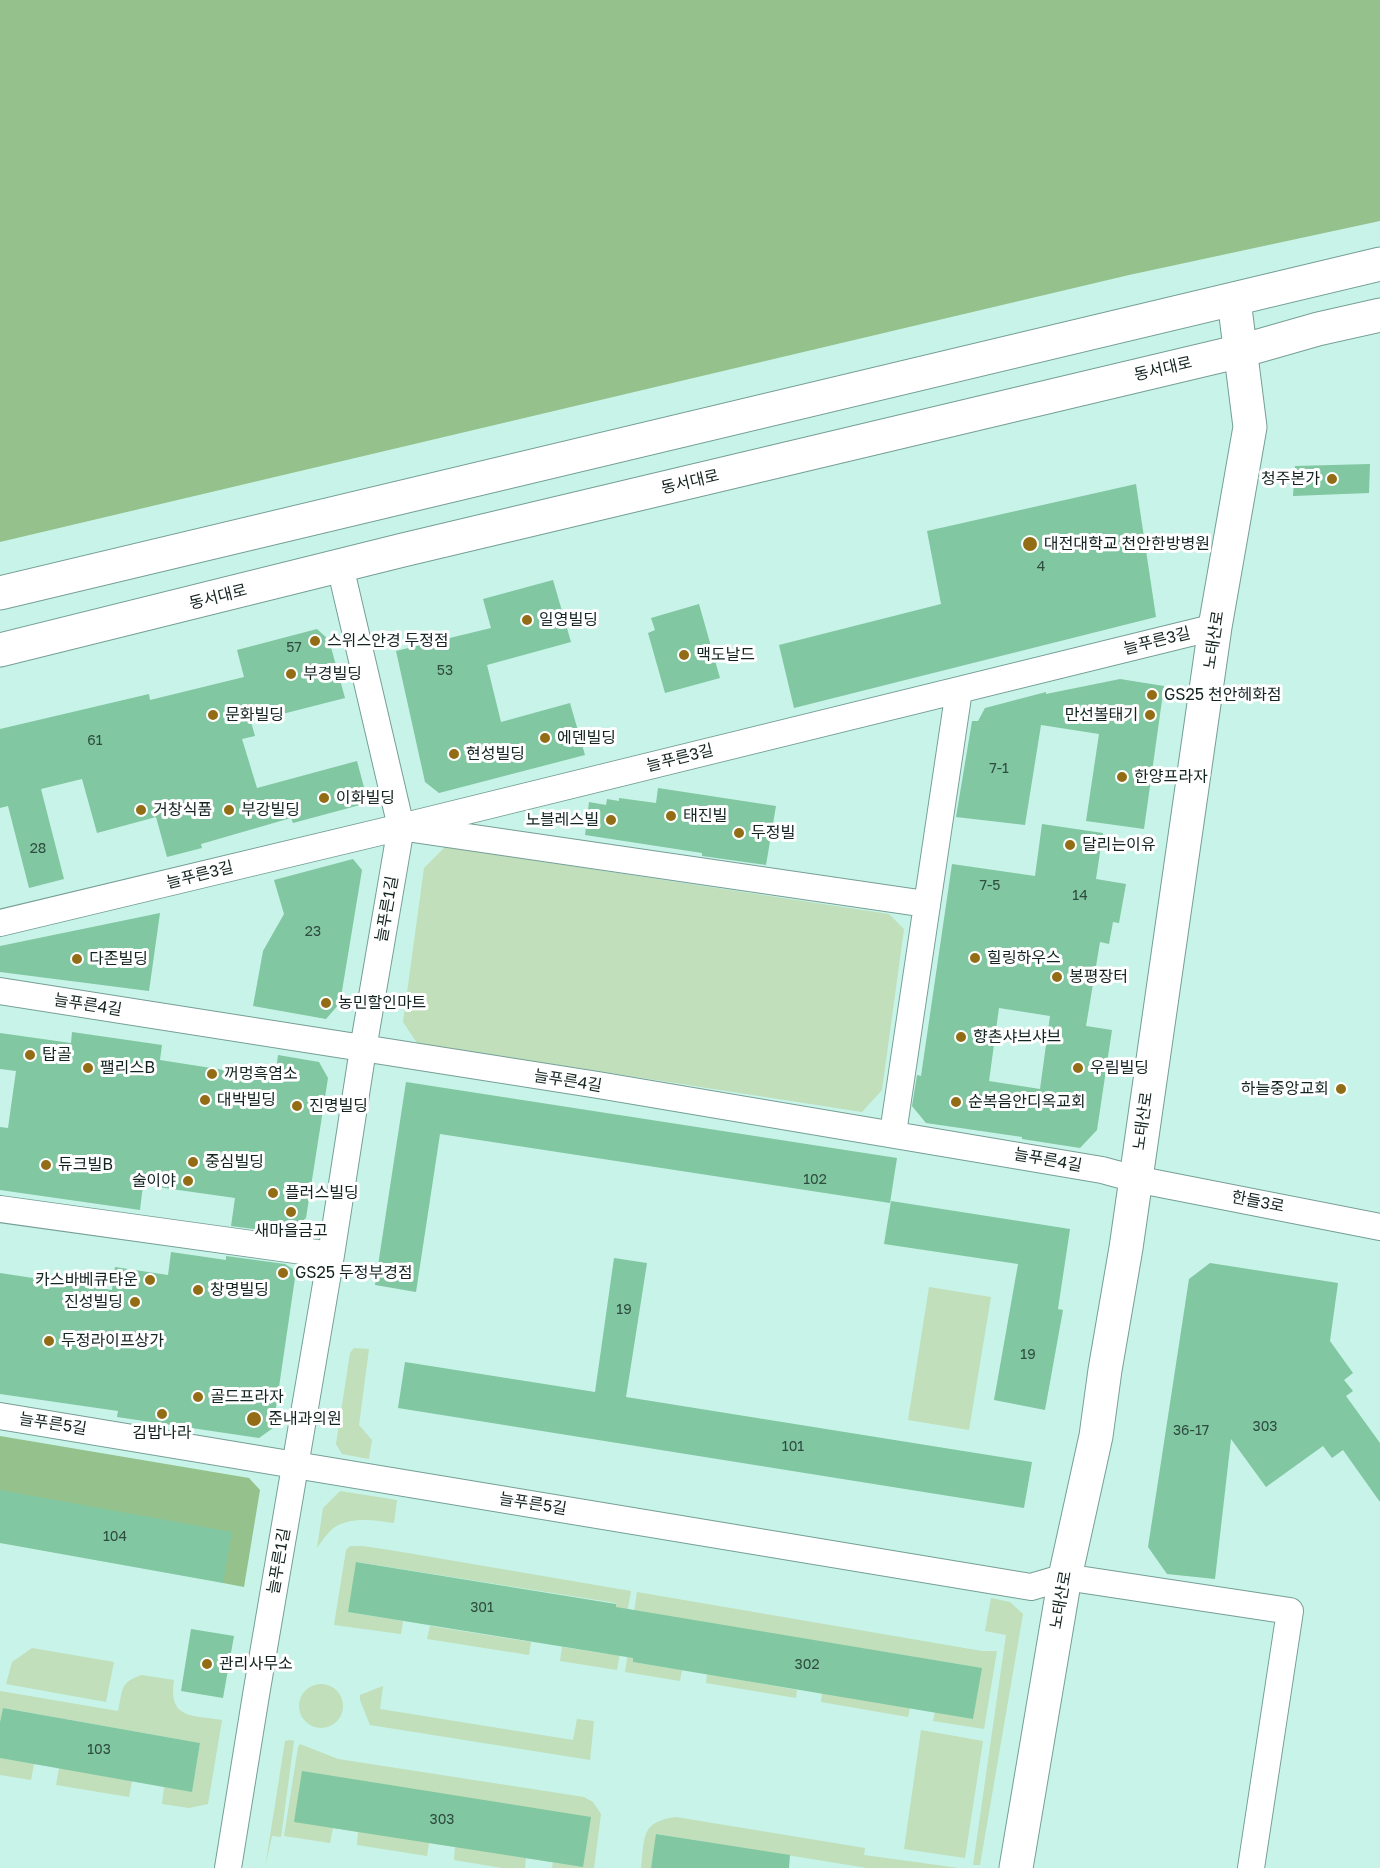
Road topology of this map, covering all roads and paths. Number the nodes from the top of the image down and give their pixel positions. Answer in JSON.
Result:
{"nodes":[{"id":1,"x":1380,"y":264,"type":"edge"},
{"id":2,"x":1234,"y":300,"type":"junction"},
{"id":3,"x":1380,"y":315,"type":"edge"},
{"id":4,"x":1241,"y":351,"type":"junction"},
{"id":5,"x":340,"y":567,"type":"junction"},
{"id":6,"x":0,"y":593,"type":"edge"},
{"id":7,"x":1215,"y":627,"type":"junction"},
{"id":8,"x":0,"y":650,"type":"edge"},
{"id":9,"x":959,"y":690,"type":"junction"},
{"id":10,"x":401,"y":827,"type":"junction"},
{"id":11,"x":926,"y":904,"type":"junction"},
{"id":12,"x":0,"y":923,"type":"edge"},
{"id":13,"x":0,"y":991,"type":"edge"},
{"id":14,"x":363,"y":1049,"type":"junction"},
{"id":15,"x":893,"y":1133,"type":"junction"},
{"id":16,"x":1135,"y":1179,"type":"junction"},
{"id":17,"x":0,"y":1209,"type":"edge"},
{"id":18,"x":1380,"y":1227,"type":"edge"},
{"id":19,"x":331,"y":1255,"type":"junction"},
{"id":20,"x":0,"y":1416,"type":"edge"},
{"id":21,"x":296,"y":1465,"type":"junction"},
{"id":22,"x":1065,"y":1577,"type":"junction"},
{"id":23,"x":228,"y":1868,"type":"edge"},
{"id":24,"x":1016,"y":1868,"type":"edge"},
{"id":25,"x":1251,"y":1868,"type":"edge"}],
"edges":[{"from":1,"to":2,"type":"main road"},
{"from":2,"to":4,"type":"main road","name":"노태산로"},
{"from":2,"to":6,"type":"main road"},
{"from":3,"to":4,"type":"main road","name":"동서대로"},
{"from":4,"to":5,"type":"main road","name":"동서대로"},
{"from":4,"to":7,"type":"main road","name":"노태산로"},
{"from":5,"to":8,"type":"main road","name":"동서대로"},
{"from":5,"to":10,"type":"street","name":"늘푸른1길"},
{"from":7,"to":9,"type":"street","name":"늘푸른3길"},
{"from":7,"to":16,"type":"main road","name":"노태산로"},
{"from":9,"to":10,"type":"street","name":"늘푸른3길"},
{"from":9,"to":11,"type":"street"},
{"from":10,"to":11,"type":"street","name":"늘푸른3길"},
{"from":10,"to":12,"type":"street","name":"늘푸른3길"},
{"from":10,"to":14,"type":"street","name":"늘푸른1길"},
{"from":11,"to":15,"type":"street"},
{"from":13,"to":14,"type":"street","name":"늘푸른4길"},
{"from":14,"to":15,"type":"street","name":"늘푸른4길"},
{"from":14,"to":19,"type":"street","name":"늘푸른1길"},
{"from":15,"to":16,"type":"street","name":"늘푸른4길"},
{"from":16,"to":18,"type":"street","name":"한들3로"},
{"from":16,"to":22,"type":"main road","name":"노태산로"},
{"from":17,"to":19,"type":"street"},
{"from":19,"to":21,"type":"street","name":"늘푸른1길"},
{"from":20,"to":21,"type":"street","name":"늘푸른5길"},
{"from":21,"to":22,"type":"street","name":"늘푸른5길"},
{"from":21,"to":23,"type":"street","name":"늘푸른1길"},
{"from":22,"to":24,"type":"main road","name":"노태산로"},
{"from":22,"to":25,"type":"street"}]}
